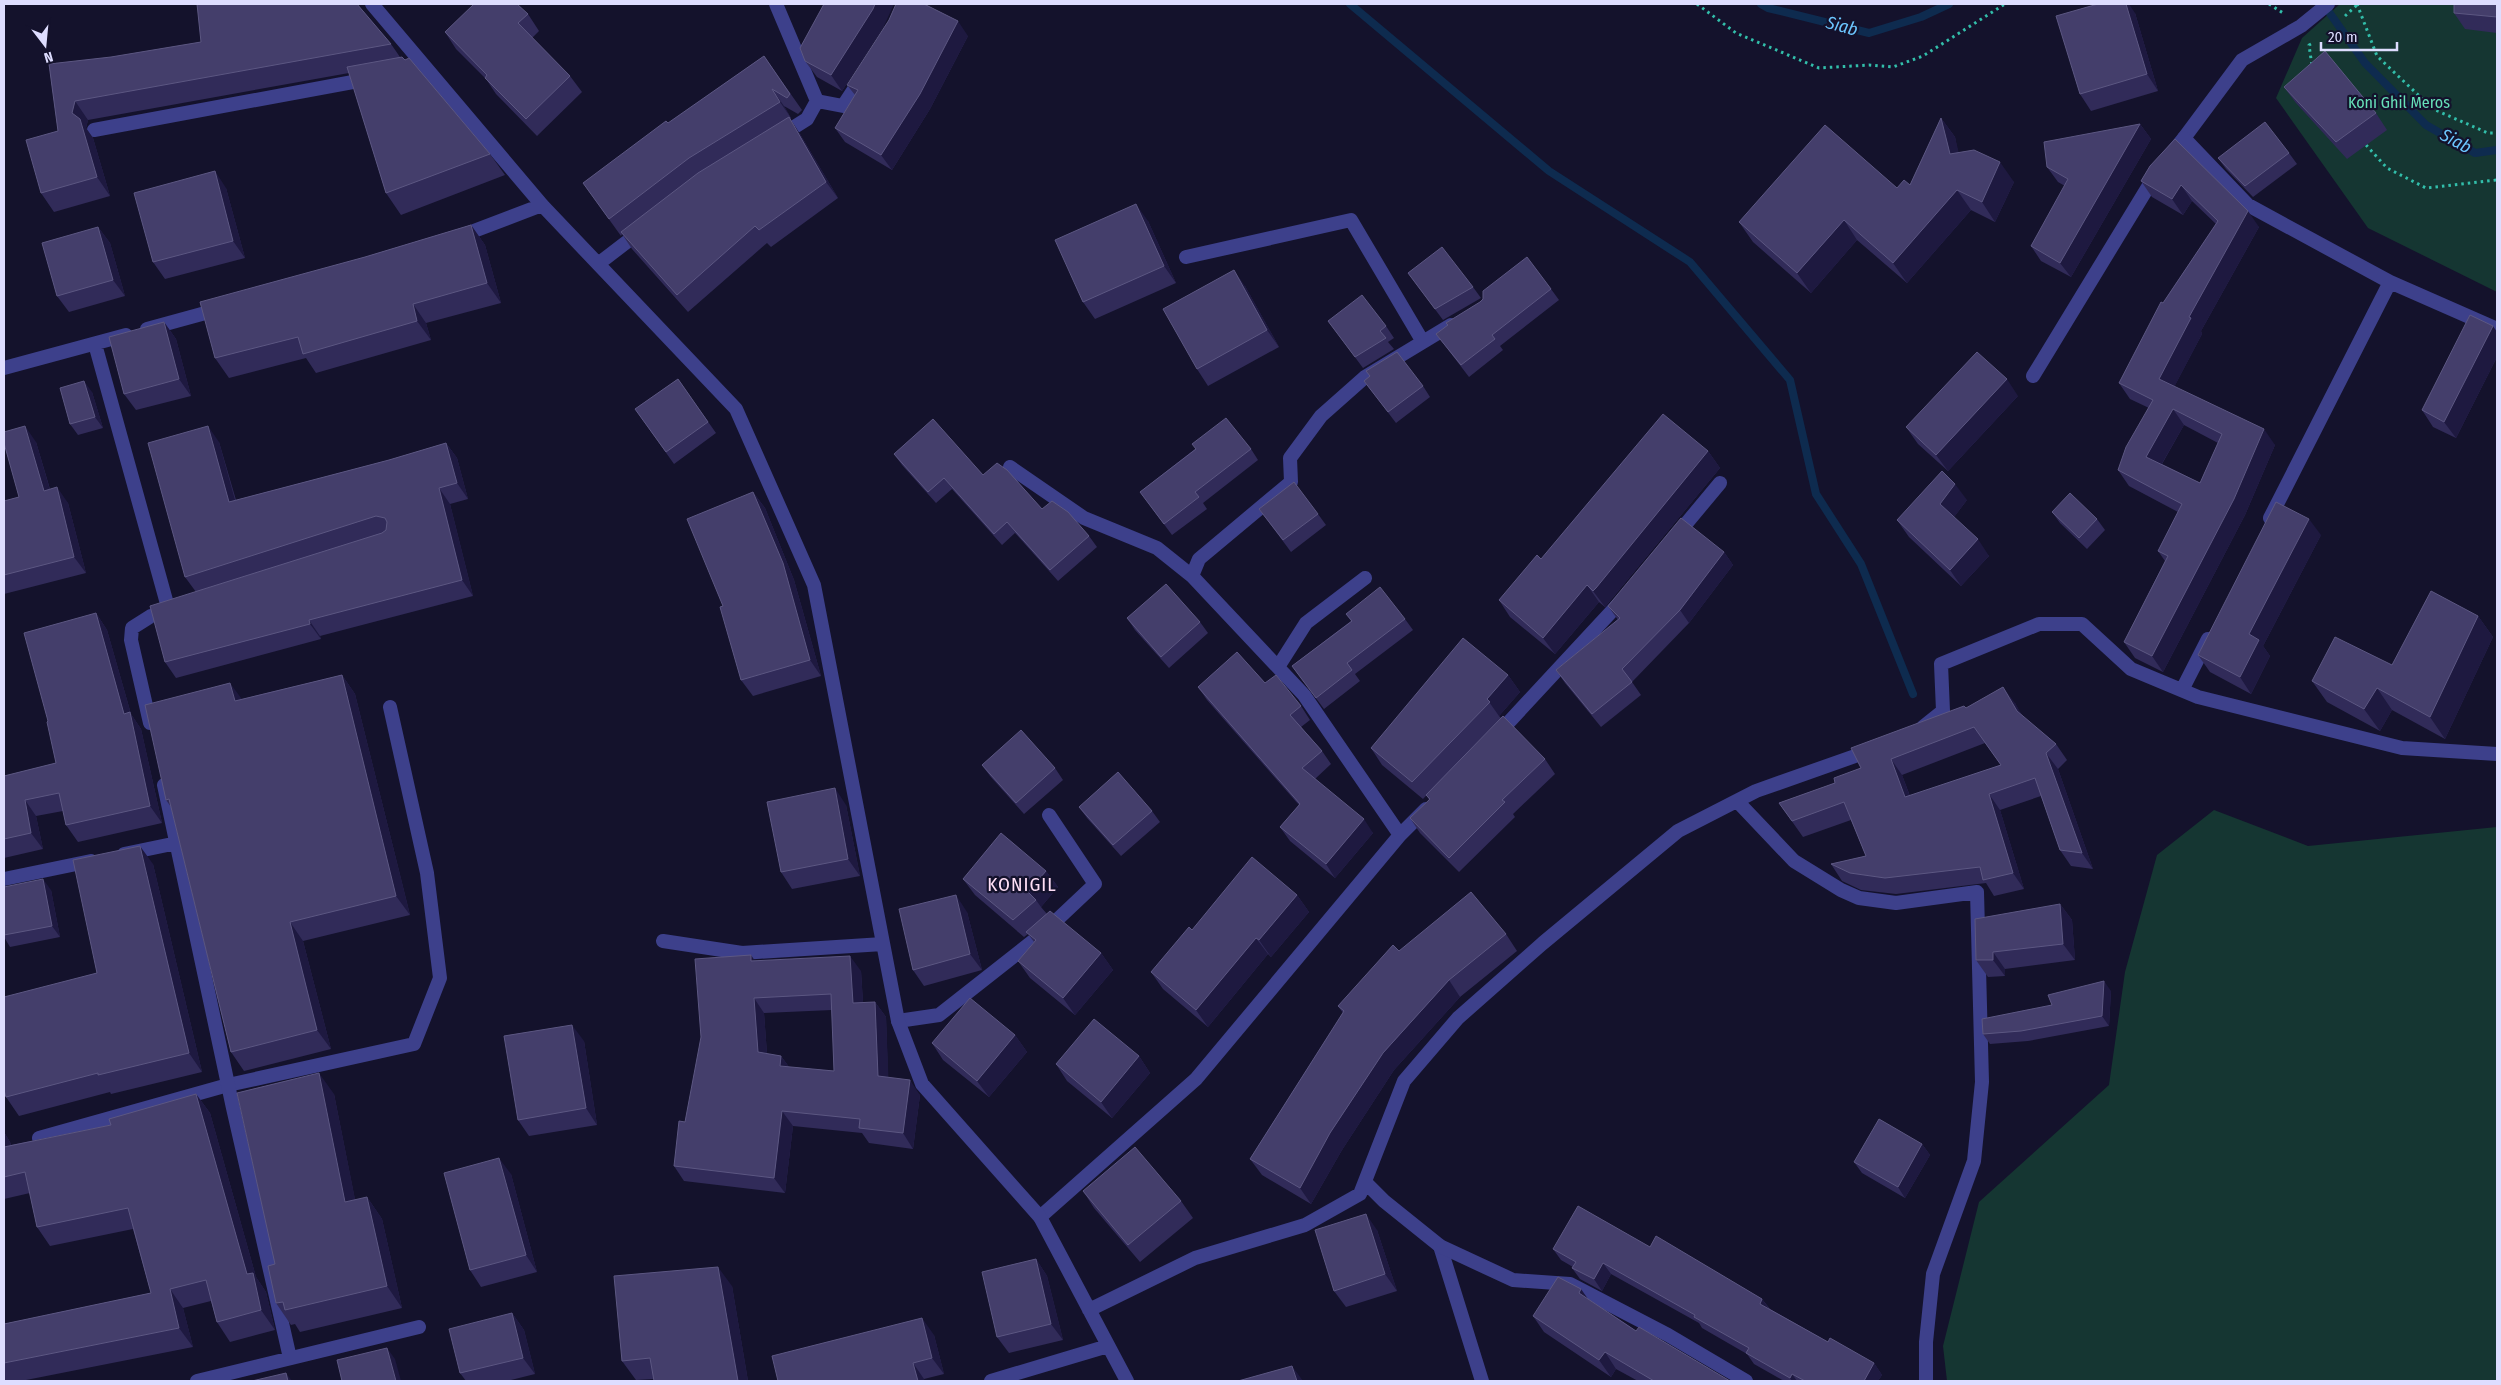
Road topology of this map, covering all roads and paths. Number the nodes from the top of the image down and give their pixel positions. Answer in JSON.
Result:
{"nodes":[{"id":1,"x":372,"y":4,"type":"edge"},
{"id":2,"x":776,"y":4,"type":"edge"},
{"id":3,"x":1697,"y":4,"type":"edge"},
{"id":4,"x":2005,"y":4,"type":"edge"},
{"id":5,"x":2328,"y":4,"type":"edge"},
{"id":6,"x":2357,"y":4,"type":"edge"},
{"id":7,"x":2314,"y":41,"type":"dead end"},
{"id":8,"x":426,"y":68,"type":"junction"},
{"id":9,"x":867,"y":68,"type":"edge"},
{"id":10,"x":2312,"y":70,"type":"edge"},
{"id":11,"x":407,"y":72,"type":"edge"},
{"id":12,"x":387,"y":76,"type":"edge"},
{"id":13,"x":816,"y":101,"type":"junction"},
{"id":14,"x":94,"y":130,"type":"dead end"},
{"id":15,"x":2497,"y":133,"type":"edge"},
{"id":16,"x":2184,"y":138,"type":"junction"},
{"id":17,"x":764,"y":145,"type":"edge"},
{"id":18,"x":2366,"y":145,"type":"dead end"},
{"id":19,"x":2497,"y":180,"type":"edge"},
{"id":20,"x":542,"y":205,"type":"junction"},
{"id":21,"x":652,"y":223,"type":"edge"},
{"id":22,"x":441,"y":243,"type":"edge"},
{"id":23,"x":1186,"y":257,"type":"dead end"},
{"id":24,"x":598,"y":264,"type":"junction"},
{"id":25,"x":2390,"y":282,"type":"junction"},
{"id":26,"x":233,"y":306,"type":"edge"},
{"id":27,"x":1466,"y":316,"type":"edge"},
{"id":28,"x":2497,"y":329,"type":"edge"},
{"id":29,"x":1423,"y":342,"type":"junction"},
{"id":30,"x":95,"y":344,"type":"junction"},
{"id":31,"x":4,"y":368,"type":"edge"},
{"id":32,"x":2033,"y":376,"type":"dead end"},
{"id":33,"x":1010,"y":467,"type":"dead end"},
{"id":34,"x":1720,"y":482,"type":"dead end"},
{"id":35,"x":2263,"y":530,"type":"edge"},
{"id":36,"x":1664,"y":550,"type":"edge"},
{"id":37,"x":1192,"y":576,"type":"junction"},
{"id":38,"x":1365,"y":578,"type":"dead end"},
{"id":39,"x":1633,"y":587,"type":"edge"},
{"id":40,"x":187,"y":606,"type":"edge"},
{"id":41,"x":168,"y":612,"type":"junction"},
{"id":42,"x":2214,"y":628,"type":"edge"},
{"id":43,"x":1278,"y":667,"type":"junction"},
{"id":44,"x":2182,"y":690,"type":"junction"},
{"id":45,"x":390,"y":707,"type":"dead end"},
{"id":46,"x":1909,"y":734,"type":"edge"},
{"id":47,"x":153,"y":736,"type":"edge"},
{"id":48,"x":1882,"y":746,"type":"edge"},
{"id":49,"x":1483,"y":749,"type":"edge"},
{"id":50,"x":2497,"y":754,"type":"edge"},
{"id":51,"x":162,"y":775,"type":"edge"},
{"id":52,"x":1438,"y":796,"type":"edge"},
{"id":53,"x":1737,"y":801,"type":"junction"},
{"id":54,"x":1049,"y":815,"type":"dead end"},
{"id":55,"x":1400,"y":835,"type":"junction"},
{"id":56,"x":177,"y":843,"type":"junction"},
{"id":57,"x":4,"y":879,"type":"edge"},
{"id":58,"x":663,"y":941,"type":"dead end"},
{"id":59,"x":883,"y":944,"type":"junction"},
{"id":60,"x":898,"y":1021,"type":"junction"},
{"id":61,"x":228,"y":1085,"type":"junction"},
{"id":62,"x":38,"y":1138,"type":"edge"},
{"id":63,"x":1365,"y":1182,"type":"junction"},
{"id":64,"x":1040,"y":1218,"type":"junction"},
{"id":65,"x":1440,"y":1246,"type":"junction"},
{"id":66,"x":1089,"y":1310,"type":"junction"},
{"id":67,"x":419,"y":1327,"type":"dead end"},
{"id":68,"x":1108,"y":1346,"type":"junction"},
{"id":69,"x":290,"y":1358,"type":"junction"},
{"id":70,"x":197,"y":1381,"type":"edge"},
{"id":71,"x":991,"y":1381,"type":"edge"},
{"id":72,"x":1127,"y":1381,"type":"edge"},
{"id":73,"x":1482,"y":1381,"type":"edge"},
{"id":74,"x":1746,"y":1381,"type":"edge"},
{"id":75,"x":1926,"y":1381,"type":"edge"}],
"edges":[{"from":1,"to":8,"type":"street"},
{"from":2,"to":13,"type":"street"},
{"from":3,"to":4,"type":"path"},
{"from":5,"to":16,"type":"street"},
{"from":6,"to":15,"type":"path"},
{"from":7,"to":10,"type":"path"},
{"from":8,"to":11,"type":"street"},
{"from":8,"to":20,"type":"street"},
{"from":9,"to":13,"type":"street"},
{"from":12,"to":14,"type":"street"},
{"from":13,"to":17,"type":"street"},
{"from":16,"to":25,"type":"street"},
{"from":16,"to":32,"type":"street"},
{"from":18,"to":19,"type":"path"},
{"from":20,"to":22,"type":"street"},
{"from":20,"to":24,"type":"street"},
{"from":21,"to":24,"type":"street"},
{"from":23,"to":29,"type":"street"},
{"from":24,"to":59,"type":"street"},
{"from":25,"to":28,"type":"street"},
{"from":25,"to":35,"type":"street"},
{"from":26,"to":30,"type":"street"},
{"from":27,"to":29,"type":"street"},
{"from":29,"to":37,"type":"street"},
{"from":30,"to":31,"type":"street"},
{"from":30,"to":41,"type":"street"},
{"from":33,"to":37,"type":"street"},
{"from":34,"to":36,"type":"street"},
{"from":37,"to":43,"type":"street"},
{"from":38,"to":43,"type":"street"},
{"from":39,"to":49,"type":"street"},
{"from":40,"to":41,"type":"street"},
{"from":41,"to":47,"type":"street"},
{"from":42,"to":44,"type":"street"},
{"from":43,"to":55,"type":"street"},
{"from":44,"to":46,"type":"street"},
{"from":44,"to":50,"type":"street"},
{"from":45,"to":61,"type":"street"},
{"from":48,"to":53,"type":"street"},
{"from":51,"to":56,"type":"street"},
{"from":52,"to":55,"type":"street"},
{"from":53,"to":63,"type":"street"},
{"from":53,"to":75,"type":"street"},
{"from":54,"to":60,"type":"street"},
{"from":55,"to":64,"type":"street"},
{"from":56,"to":57,"type":"street"},
{"from":56,"to":61,"type":"street"},
{"from":58,"to":59,"type":"street"},
{"from":59,"to":60,"type":"street"},
{"from":60,"to":64,"type":"street"},
{"from":61,"to":62,"type":"street"},
{"from":61,"to":69,"type":"street"},
{"from":63,"to":65,"type":"street"},
{"from":63,"to":66,"type":"street"},
{"from":64,"to":66,"type":"street"},
{"from":65,"to":73,"type":"street"},
{"from":65,"to":74,"type":"street"},
{"from":66,"to":68,"type":"street"},
{"from":67,"to":69,"type":"street"},
{"from":68,"to":71,"type":"street"},
{"from":68,"to":72,"type":"street"},
{"from":69,"to":70,"type":"street"}]}
